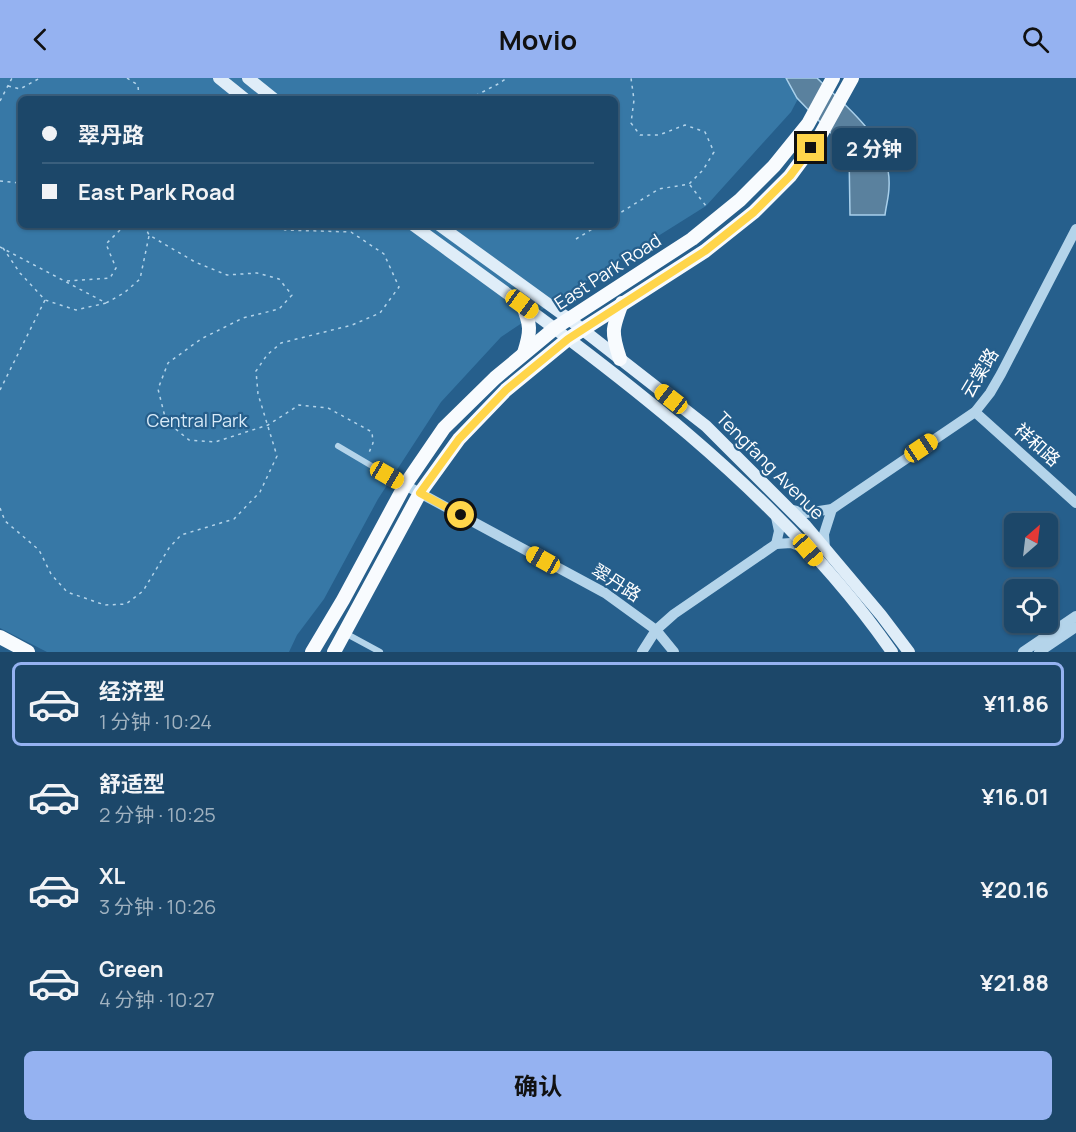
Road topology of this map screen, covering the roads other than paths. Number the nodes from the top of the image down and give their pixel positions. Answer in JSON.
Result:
{"nodes":[{"id":1,"x":219,"y":78,"type":"edge"},
{"id":2,"x":248,"y":78,"type":"edge"},
{"id":3,"x":833,"y":78,"type":"edge"},
{"id":4,"x":852,"y":78,"type":"edge"},
{"id":5,"x":241,"y":96,"type":"edge"},
{"id":6,"x":270,"y":96,"type":"edge"},
{"id":7,"x":417,"y":228,"type":"edge"},
{"id":8,"x":443,"y":228,"type":"edge"},
{"id":9,"x":1074,"y":236,"type":"edge"},
{"id":10,"x":622,"y":303,"type":"junction"},
{"id":11,"x":522,"y":304,"type":"junction"},
{"id":12,"x":569,"y":319,"type":"junction"},
{"id":13,"x":555,"y":328,"type":"junction"},
{"id":14,"x":582,"y":329,"type":"junction"},
{"id":15,"x":568,"y":339,"type":"junction"},
{"id":16,"x":524,"y":353,"type":"junction"},
{"id":17,"x":620,"y":359,"type":"junction"},
{"id":18,"x":975,"y":412,"type":"junction"},
{"id":19,"x":338,"y":446,"type":"dead end"},
{"id":20,"x":405,"y":485,"type":"junction"},
{"id":21,"x":420,"y":493,"type":"junction"},
{"id":22,"x":1076,"y":503,"type":"edge"},
{"id":23,"x":789,"y":509,"type":"junction"},
{"id":24,"x":832,"y":509,"type":"junction"},
{"id":25,"x":776,"y":517,"type":"junction"},
{"id":26,"x":776,"y":544,"type":"junction"},
{"id":27,"x":825,"y":549,"type":"junction"},
{"id":28,"x":808,"y":550,"type":"junction"},
{"id":29,"x":1076,"y":616,"type":"edge"},
{"id":30,"x":1076,"y":627,"type":"edge"},
{"id":31,"x":656,"y":630,"type":"junction"},
{"id":32,"x":344,"y":633,"type":"junction"},
{"id":33,"x":0,"y":637,"type":"edge"},
{"id":34,"x":28,"y":652,"type":"edge"},
{"id":35,"x":312,"y":652,"type":"edge"},
{"id":36,"x":334,"y":652,"type":"edge"},
{"id":37,"x":380,"y":652,"type":"edge"},
{"id":38,"x":642,"y":652,"type":"edge"},
{"id":39,"x":674,"y":652,"type":"edge"},
{"id":40,"x":892,"y":652,"type":"edge"},
{"id":41,"x":909,"y":652,"type":"edge"},
{"id":42,"x":1023,"y":652,"type":"edge"},
{"id":43,"x":1039,"y":652,"type":"edge"}],
"edges":[{"from":1,"to":5,"type":"main road"},
{"from":2,"to":6,"type":"main road"},
{"from":3,"to":12,"type":"main road","name":"East Park Road"},
{"from":4,"to":10,"type":"main road","name":"East Park Road"},
{"from":7,"to":11,"type":"main road","name":"Tengfang Avenue"},
{"from":8,"to":12,"type":"main road","name":"Tengfang Avenue"},
{"from":9,"to":18,"type":"street","name":"云棠路"},
{"from":10,"to":14,"type":"main road","name":"East Park Road"},
{"from":10,"to":17,"type":"main road"},
{"from":11,"to":13,"type":"main road","name":"Tengfang Avenue"},
{"from":11,"to":16,"type":"main road"},
{"from":12,"to":13,"type":"main road","name":"East Park Road"},
{"from":12,"to":14,"type":"main road","name":"Tengfang Avenue"},
{"from":13,"to":15,"type":"main road","name":"Tengfang Avenue"},
{"from":13,"to":16,"type":"main road","name":"East Park Road"},
{"from":14,"to":15,"type":"main road","name":"East Park Road"},
{"from":14,"to":17,"type":"main road","name":"Tengfang Avenue"},
{"from":15,"to":21,"type":"main road","name":"East Park Road"},
{"from":15,"to":25,"type":"main road","name":"Tengfang Avenue"},
{"from":16,"to":20,"type":"main road","name":"East Park Road"},
{"from":17,"to":23,"type":"main road","name":"Tengfang Avenue"},
{"from":18,"to":22,"type":"street","name":"祥和路"},
{"from":18,"to":24,"type":"street","name":"云棠路"},
{"from":19,"to":20,"type":"street"},
{"from":20,"to":21,"type":"street","name":"翠丹路"},
{"from":20,"to":35,"type":"main road","name":"East Park Road"},
{"from":21,"to":31,"type":"street","name":"翠丹路"},
{"from":21,"to":32,"type":"main road","name":"East Park Road"},
{"from":23,"to":24,"type":"street"},
{"from":23,"to":27,"type":"main road","name":"Tengfang Avenue"},
{"from":24,"to":27,"type":"street"},
{"from":25,"to":26,"type":"street"},
{"from":25,"to":28,"type":"main road","name":"Tengfang Avenue"},
{"from":26,"to":28,"type":"street"},
{"from":26,"to":31,"type":"street"},
{"from":27,"to":41,"type":"main road","name":"Tengfang Avenue"},
{"from":28,"to":40,"type":"main road","name":"Tengfang Avenue"},
{"from":29,"to":42,"type":"street"},
{"from":30,"to":43,"type":"street"},
{"from":31,"to":38,"type":"street"},
{"from":31,"to":39,"type":"street","name":"翠丹路"},
{"from":32,"to":36,"type":"main road","name":"East Park Road"},
{"from":32,"to":37,"type":"street"},
{"from":33,"to":34,"type":"main road"}]}
